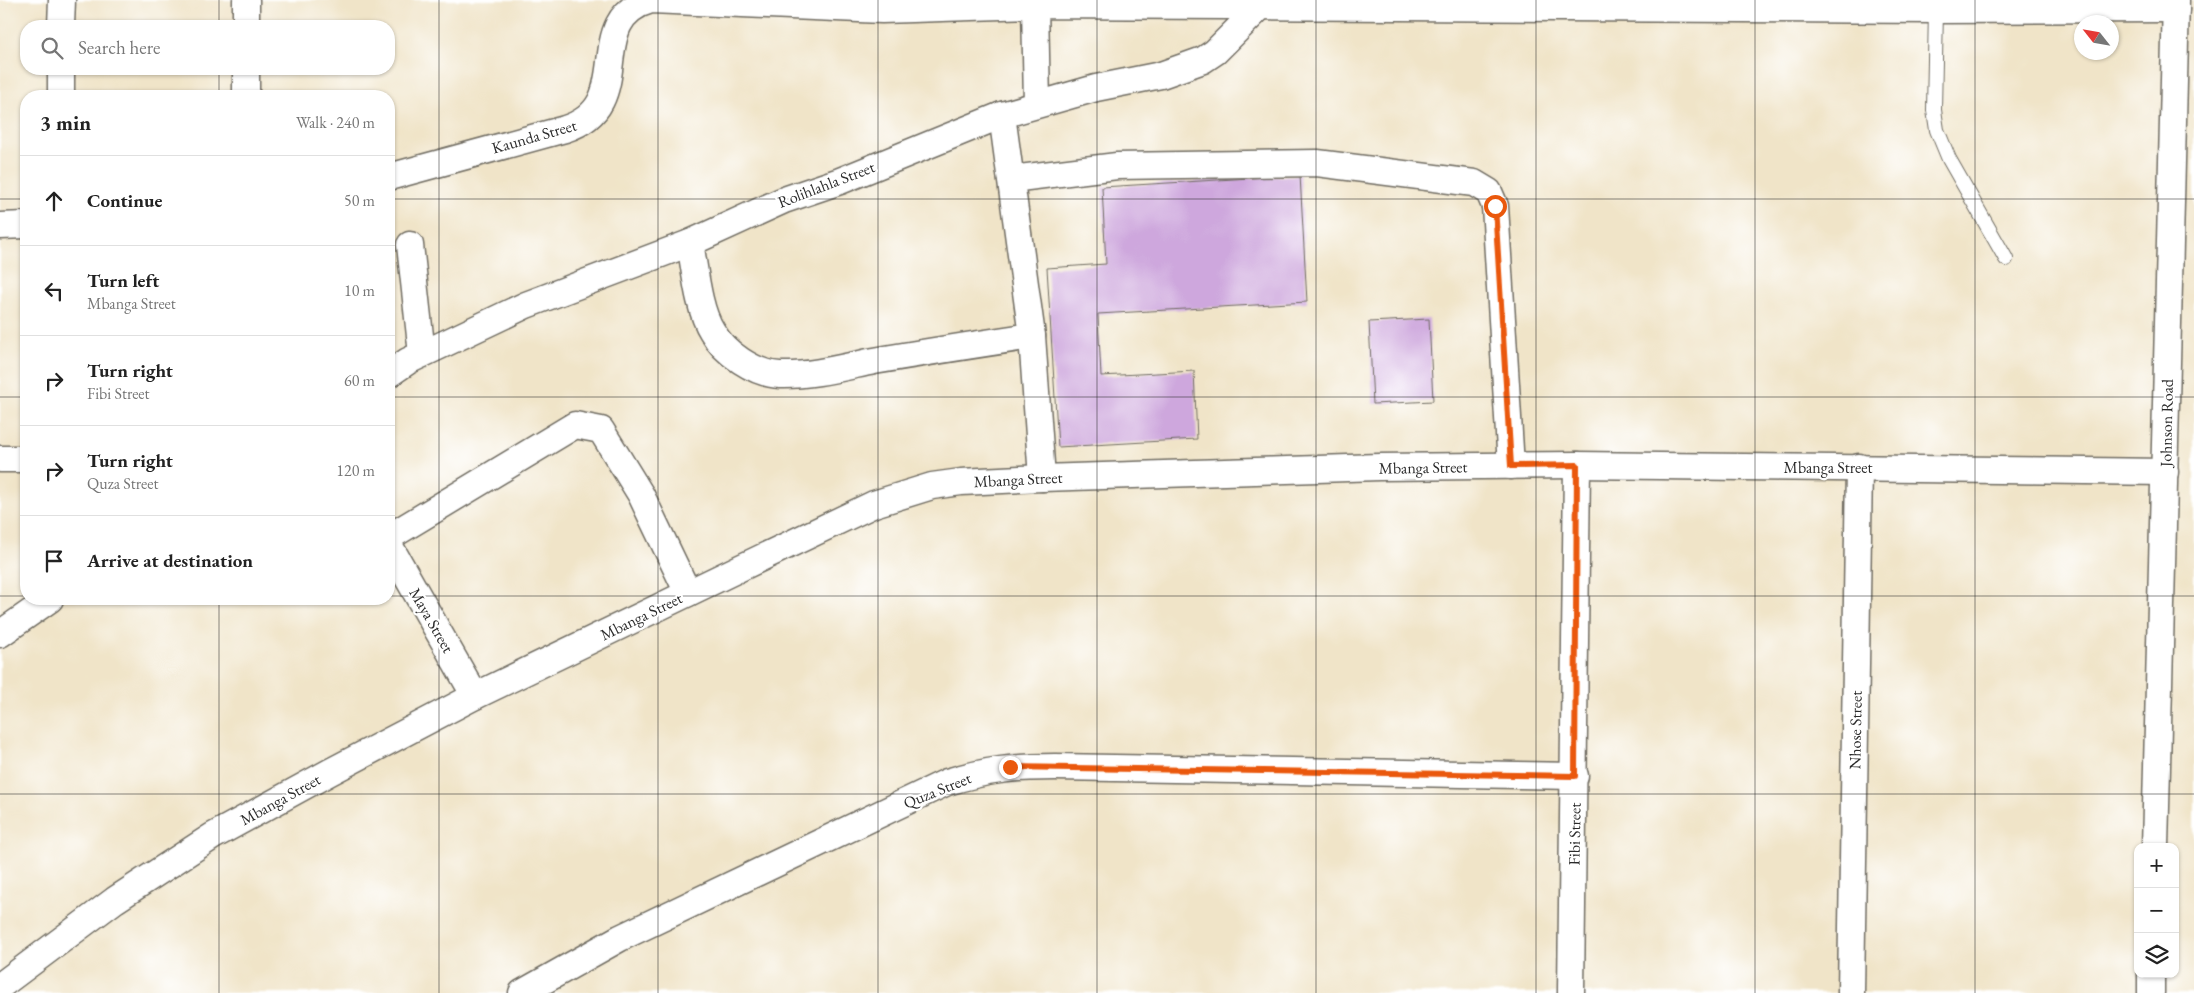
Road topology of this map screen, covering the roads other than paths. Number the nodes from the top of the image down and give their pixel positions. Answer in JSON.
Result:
{"nodes":[{"id":1,"x":62,"y":0,"type":"edge"},
{"id":2,"x":246,"y":0,"type":"edge"},
{"id":3,"x":662,"y":0,"type":"edge"},
{"id":4,"x":1149,"y":3,"type":"edge"},
{"id":5,"x":1709,"y":4,"type":"edge"},
{"id":6,"x":2176,"y":4,"type":"edge"},
{"id":7,"x":1035,"y":5,"type":"junction"},
{"id":8,"x":1260,"y":6,"type":"junction"},
{"id":9,"x":1936,"y":10,"type":"junction"},
{"id":10,"x":61,"y":20,"type":"edge"},
{"id":11,"x":246,"y":20,"type":"edge"},
{"id":12,"x":61,"y":75,"type":"edge"},
{"id":13,"x":246,"y":75,"type":"edge"},
{"id":14,"x":61,"y":90,"type":"edge"},
{"id":15,"x":246,"y":90,"type":"edge"},
{"id":16,"x":1037,"y":104,"type":"junction"},
{"id":17,"x":1002,"y":116,"type":"junction"},
{"id":18,"x":2183,"y":157,"type":"edge"},
{"id":19,"x":395,"y":175,"type":"edge"},
{"id":20,"x":1011,"y":179,"type":"junction"},
{"id":21,"x":20,"y":225,"type":"edge"},
{"id":22,"x":0,"y":226,"type":"edge"},
{"id":23,"x":690,"y":243,"type":"junction"},
{"id":24,"x":410,"y":245,"type":"dead end"},
{"id":25,"x":2006,"y":259,"type":"dead end"},
{"id":26,"x":1032,"y":336,"type":"junction"},
{"id":27,"x":422,"y":354,"type":"junction"},
{"id":28,"x":395,"y":370,"type":"edge"},
{"id":29,"x":0,"y":459,"type":"edge"},
{"id":30,"x":20,"y":460,"type":"edge"},
{"id":31,"x":1577,"y":465,"type":"junction"},
{"id":32,"x":1511,"y":466,"type":"junction"},
{"id":33,"x":1859,"y":467,"type":"junction"},
{"id":34,"x":2164,"y":472,"type":"junction"},
{"id":35,"x":1042,"y":478,"type":"junction"},
{"id":36,"x":395,"y":533,"type":"edge"},
{"id":37,"x":395,"y":556,"type":"edge"},
{"id":38,"x":688,"y":593,"type":"junction"},
{"id":39,"x":40,"y":605,"type":"edge"},
{"id":40,"x":4,"y":628,"type":"edge"},
{"id":41,"x":475,"y":696,"type":"junction"},
{"id":42,"x":1575,"y":776,"type":"junction"},
{"id":43,"x":2155,"y":843,"type":"edge"},
{"id":44,"x":2151,"y":978,"type":"edge"},
{"id":45,"x":0,"y":986,"type":"edge"},
{"id":46,"x":522,"y":993,"type":"edge"},
{"id":47,"x":1571,"y":993,"type":"edge"},
{"id":48,"x":1851,"y":993,"type":"edge"},
{"id":49,"x":2151,"y":993,"type":"edge"}],
"edges":[{"from":1,"to":10,"type":"street"},
{"from":2,"to":11,"type":"street"},
{"from":3,"to":7,"type":"street","name":"Kaunda Street"},
{"from":3,"to":19,"type":"street","name":"Kaunda Street"},
{"from":4,"to":7,"type":"street","name":"Kaunda Street"},
{"from":4,"to":8,"type":"street"},
{"from":5,"to":8,"type":"street"},
{"from":5,"to":9,"type":"street"},
{"from":6,"to":9,"type":"street"},
{"from":6,"to":18,"type":"street","name":"Johnson Road"},
{"from":7,"to":16,"type":"street"},
{"from":8,"to":16,"type":"street","name":"Rolihlahla Street"},
{"from":9,"to":25,"type":"lane"},
{"from":12,"to":14,"type":"street"},
{"from":13,"to":15,"type":"street"},
{"from":16,"to":17,"type":"street","name":"Rolihlahla Street"},
{"from":17,"to":20,"type":"street"},
{"from":17,"to":23,"type":"street","name":"Rolihlahla Street"},
{"from":18,"to":34,"type":"street","name":"Johnson Road"},
{"from":20,"to":26,"type":"street"},
{"from":20,"to":32,"type":"street"},
{"from":21,"to":22,"type":"street"},
{"from":23,"to":26,"type":"street"},
{"from":23,"to":27,"type":"street","name":"Rolihlahla Street"},
{"from":24,"to":27,"type":"street"},
{"from":26,"to":35,"type":"street"},
{"from":27,"to":28,"type":"street","name":"Rolihlahla Street"},
{"from":29,"to":30,"type":"street"},
{"from":31,"to":32,"type":"street","name":"Mbanga Street"},
{"from":31,"to":33,"type":"street","name":"Mbanga Street"},
{"from":31,"to":42,"type":"street","name":"Fibi Street"},
{"from":32,"to":35,"type":"street","name":"Mbanga Street"},
{"from":33,"to":34,"type":"street","name":"Mbanga Street"},
{"from":33,"to":48,"type":"street","name":"Nhose Street"},
{"from":34,"to":43,"type":"street","name":"Johnson Road"},
{"from":35,"to":38,"type":"street","name":"Mbanga Street"},
{"from":36,"to":38,"type":"street"},
{"from":37,"to":41,"type":"street","name":"Maya Street"},
{"from":38,"to":41,"type":"street","name":"Mbanga Street"},
{"from":39,"to":40,"type":"street"},
{"from":41,"to":45,"type":"street","name":"Mbanga Street"},
{"from":42,"to":46,"type":"street","name":"Quza Street"},
{"from":42,"to":47,"type":"street","name":"Fibi Street"},
{"from":44,"to":49,"type":"street"}]}
